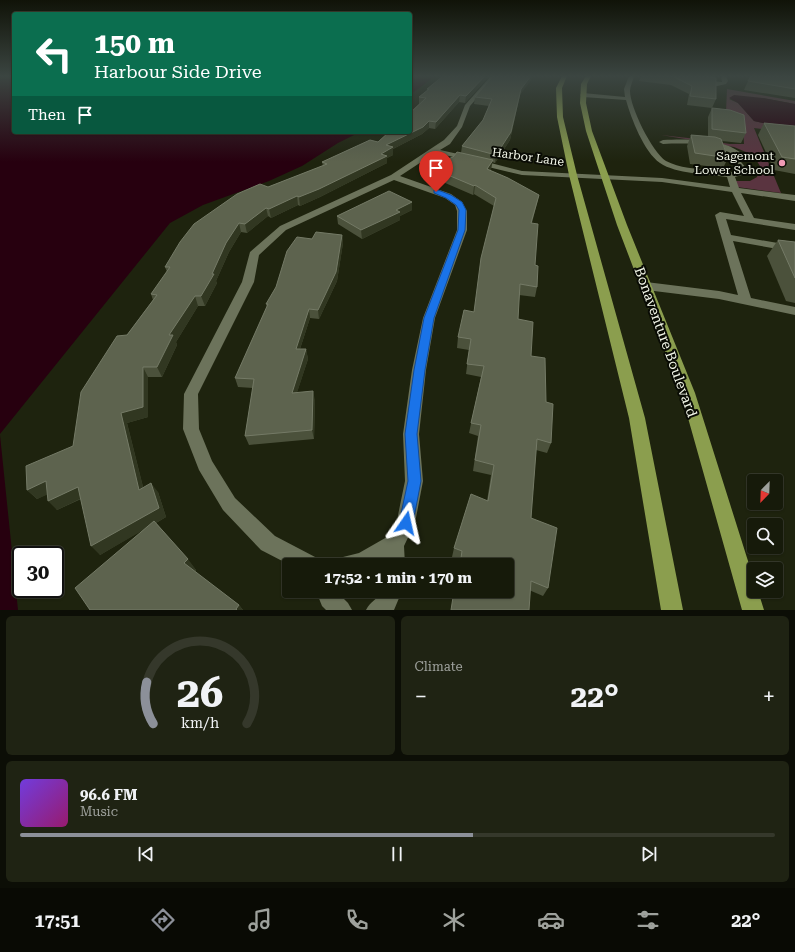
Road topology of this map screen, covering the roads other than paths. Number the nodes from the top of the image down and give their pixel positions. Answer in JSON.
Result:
{"nodes":[{"id":1,"x":468,"y":104,"type":"edge"},
{"id":2,"x":560,"y":104,"type":"edge"},
{"id":3,"x":583,"y":104,"type":"edge"},
{"id":4,"x":630,"y":104,"type":"edge"},
{"id":5,"x":647,"y":141,"type":"junction"},
{"id":6,"x":665,"y":143,"type":"junction"},
{"id":7,"x":687,"y":147,"type":"dead end"},
{"id":8,"x":706,"y":150,"type":"edge"},
{"id":9,"x":434,"y":151,"type":"junction"},
{"id":10,"x":741,"y":163,"type":"junction"},
{"id":11,"x":513,"y":170,"type":"junction"},
{"id":12,"x":730,"y":174,"type":"junction"},
{"id":13,"x":573,"y":175,"type":"junction"},
{"id":14,"x":604,"y":176,"type":"junction"},
{"id":15,"x":394,"y":177,"type":"junction"},
{"id":16,"x":735,"y":190,"type":"junction"},
{"id":17,"x":795,"y":198,"type":"edge"},
{"id":18,"x":751,"y":220,"type":"junction"},
{"id":19,"x":795,"y":227,"type":"edge"},
{"id":20,"x":727,"y":238,"type":"junction"},
{"id":21,"x":795,"y":249,"type":"edge"},
{"id":22,"x":646,"y":286,"type":"junction"},
{"id":23,"x":746,"y":301,"type":"junction"},
{"id":24,"x":795,"y":311,"type":"edge"},
{"id":25,"x":394,"y":544,"type":"junction"},
{"id":26,"x":297,"y":558,"type":"edge"},
{"id":27,"x":369,"y":558,"type":"edge"},
{"id":28,"x":395,"y":558,"type":"edge"},
{"id":29,"x":329,"y":598,"type":"edge"},
{"id":30,"x":389,"y":598,"type":"edge"},
{"id":31,"x":341,"y":610,"type":"edge"},
{"id":32,"x":377,"y":610,"type":"edge"},
{"id":33,"x":672,"y":610,"type":"edge"},
{"id":34,"x":752,"y":610,"type":"edge"}],
"edges":[{"from":1,"to":9,"type":"street"},
{"from":2,"to":13,"type":"main road"},
{"from":3,"to":14,"type":"main road","name":"Bonaventure Boulevard"},
{"from":4,"to":5,"type":"street"},
{"from":5,"to":6,"type":"street"},
{"from":5,"to":12,"type":"street"},
{"from":6,"to":7,"type":"street"},
{"from":6,"to":10,"type":"street"},
{"from":8,"to":10,"type":"street"},
{"from":9,"to":11,"type":"street","name":"Harbor Lane"},
{"from":9,"to":15,"type":"street"},
{"from":10,"to":12,"type":"street"},
{"from":11,"to":13,"type":"street","name":"Harbor Lane"},
{"from":11,"to":13,"type":"street","name":"Harbor Lane"},
{"from":12,"to":16,"type":"street"},
{"from":13,"to":14,"type":"street"},
{"from":13,"to":33,"type":"main road"},
{"from":14,"to":16,"type":"street"},
{"from":14,"to":22,"type":"main road","name":"Bonaventure Boulevard"},
{"from":15,"to":25,"type":"street"},
{"from":15,"to":26,"type":"street"},
{"from":16,"to":17,"type":"street"},
{"from":16,"to":18,"type":"street"},
{"from":18,"to":19,"type":"street"},
{"from":18,"to":20,"type":"street"},
{"from":20,"to":21,"type":"street"},
{"from":20,"to":23,"type":"street"},
{"from":22,"to":23,"type":"street"},
{"from":22,"to":34,"type":"main road","name":"Bonaventure Boulevard"},
{"from":23,"to":24,"type":"street"},
{"from":25,"to":27,"type":"street"},
{"from":25,"to":28,"type":"street"},
{"from":29,"to":31,"type":"street"},
{"from":30,"to":32,"type":"street"}]}
